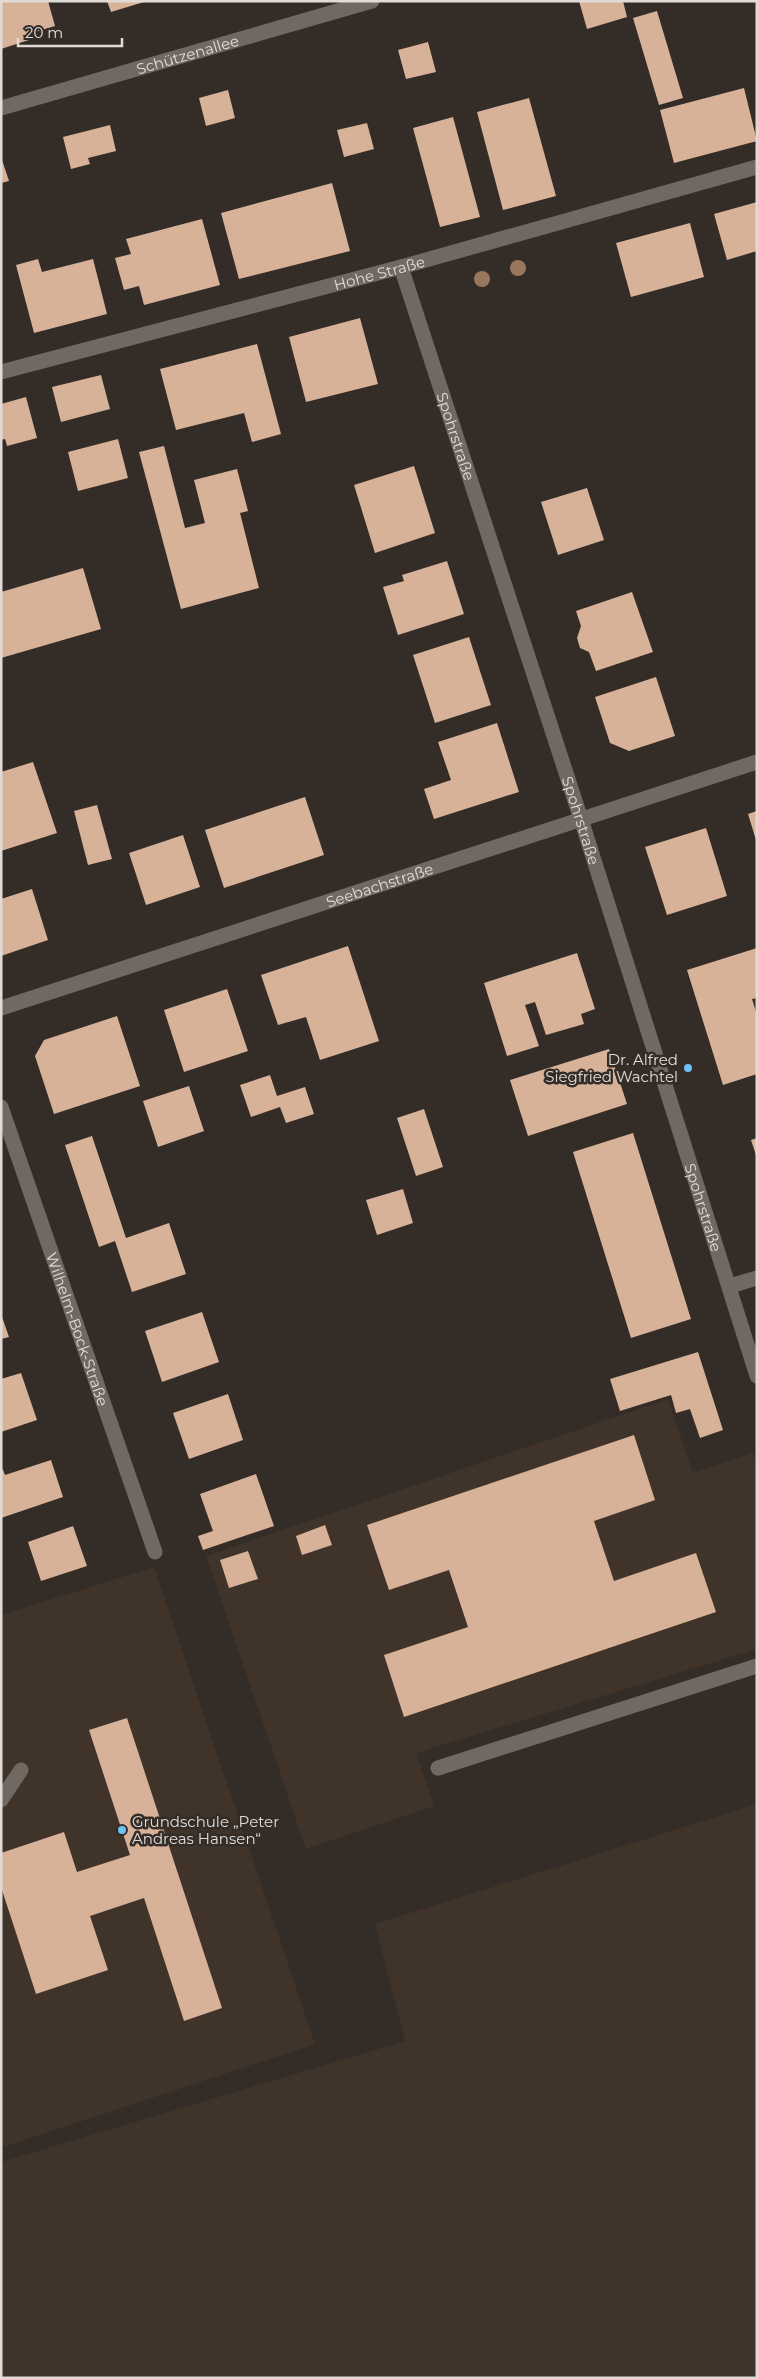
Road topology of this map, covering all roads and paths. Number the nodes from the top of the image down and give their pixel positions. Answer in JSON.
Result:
{"nodes":[{"id":1,"x":372,"y":1,"type":"edge"},
{"id":2,"x":1,"y":108,"type":"edge"},
{"id":3,"x":757,"y":167,"type":"edge"},
{"id":4,"x":401,"y":267,"type":"junction"},
{"id":5,"x":1,"y":372,"type":"edge"},
{"id":6,"x":757,"y":762,"type":"edge"},
{"id":7,"x":581,"y":819,"type":"junction"},
{"id":8,"x":1,"y":1008,"type":"edge"},
{"id":9,"x":1,"y":1107,"type":"edge"},
{"id":10,"x":757,"y":1278,"type":"edge"},
{"id":11,"x":730,"y":1286,"type":"junction"},
{"id":12,"x":757,"y":1376,"type":"edge"},
{"id":13,"x":155,"y":1552,"type":"dead end"},
{"id":14,"x":757,"y":1666,"type":"edge"},
{"id":15,"x":438,"y":1768,"type":"dead end"},
{"id":16,"x":21,"y":1770,"type":"dead end"},
{"id":17,"x":1,"y":1800,"type":"edge"}],
"edges":[{"from":1,"to":2,"type":"street","name":"Schützenallee"},
{"from":3,"to":4,"type":"street","name":"Hohe Straße"},
{"from":4,"to":5,"type":"street","name":"Hohe Straße"},
{"from":4,"to":7,"type":"street","name":"Spohrstraße"},
{"from":6,"to":7,"type":"street","name":"Seebachstraße"},
{"from":7,"to":8,"type":"street","name":"Seebachstraße"},
{"from":7,"to":11,"type":"street","name":"Spohrstraße"},
{"from":9,"to":13,"type":"street","name":"Wilhelm-Bock-Straße"},
{"from":10,"to":11,"type":"street"},
{"from":11,"to":12,"type":"street","name":"Spohrstraße"},
{"from":14,"to":15,"type":"street"},
{"from":16,"to":17,"type":"street"}]}
